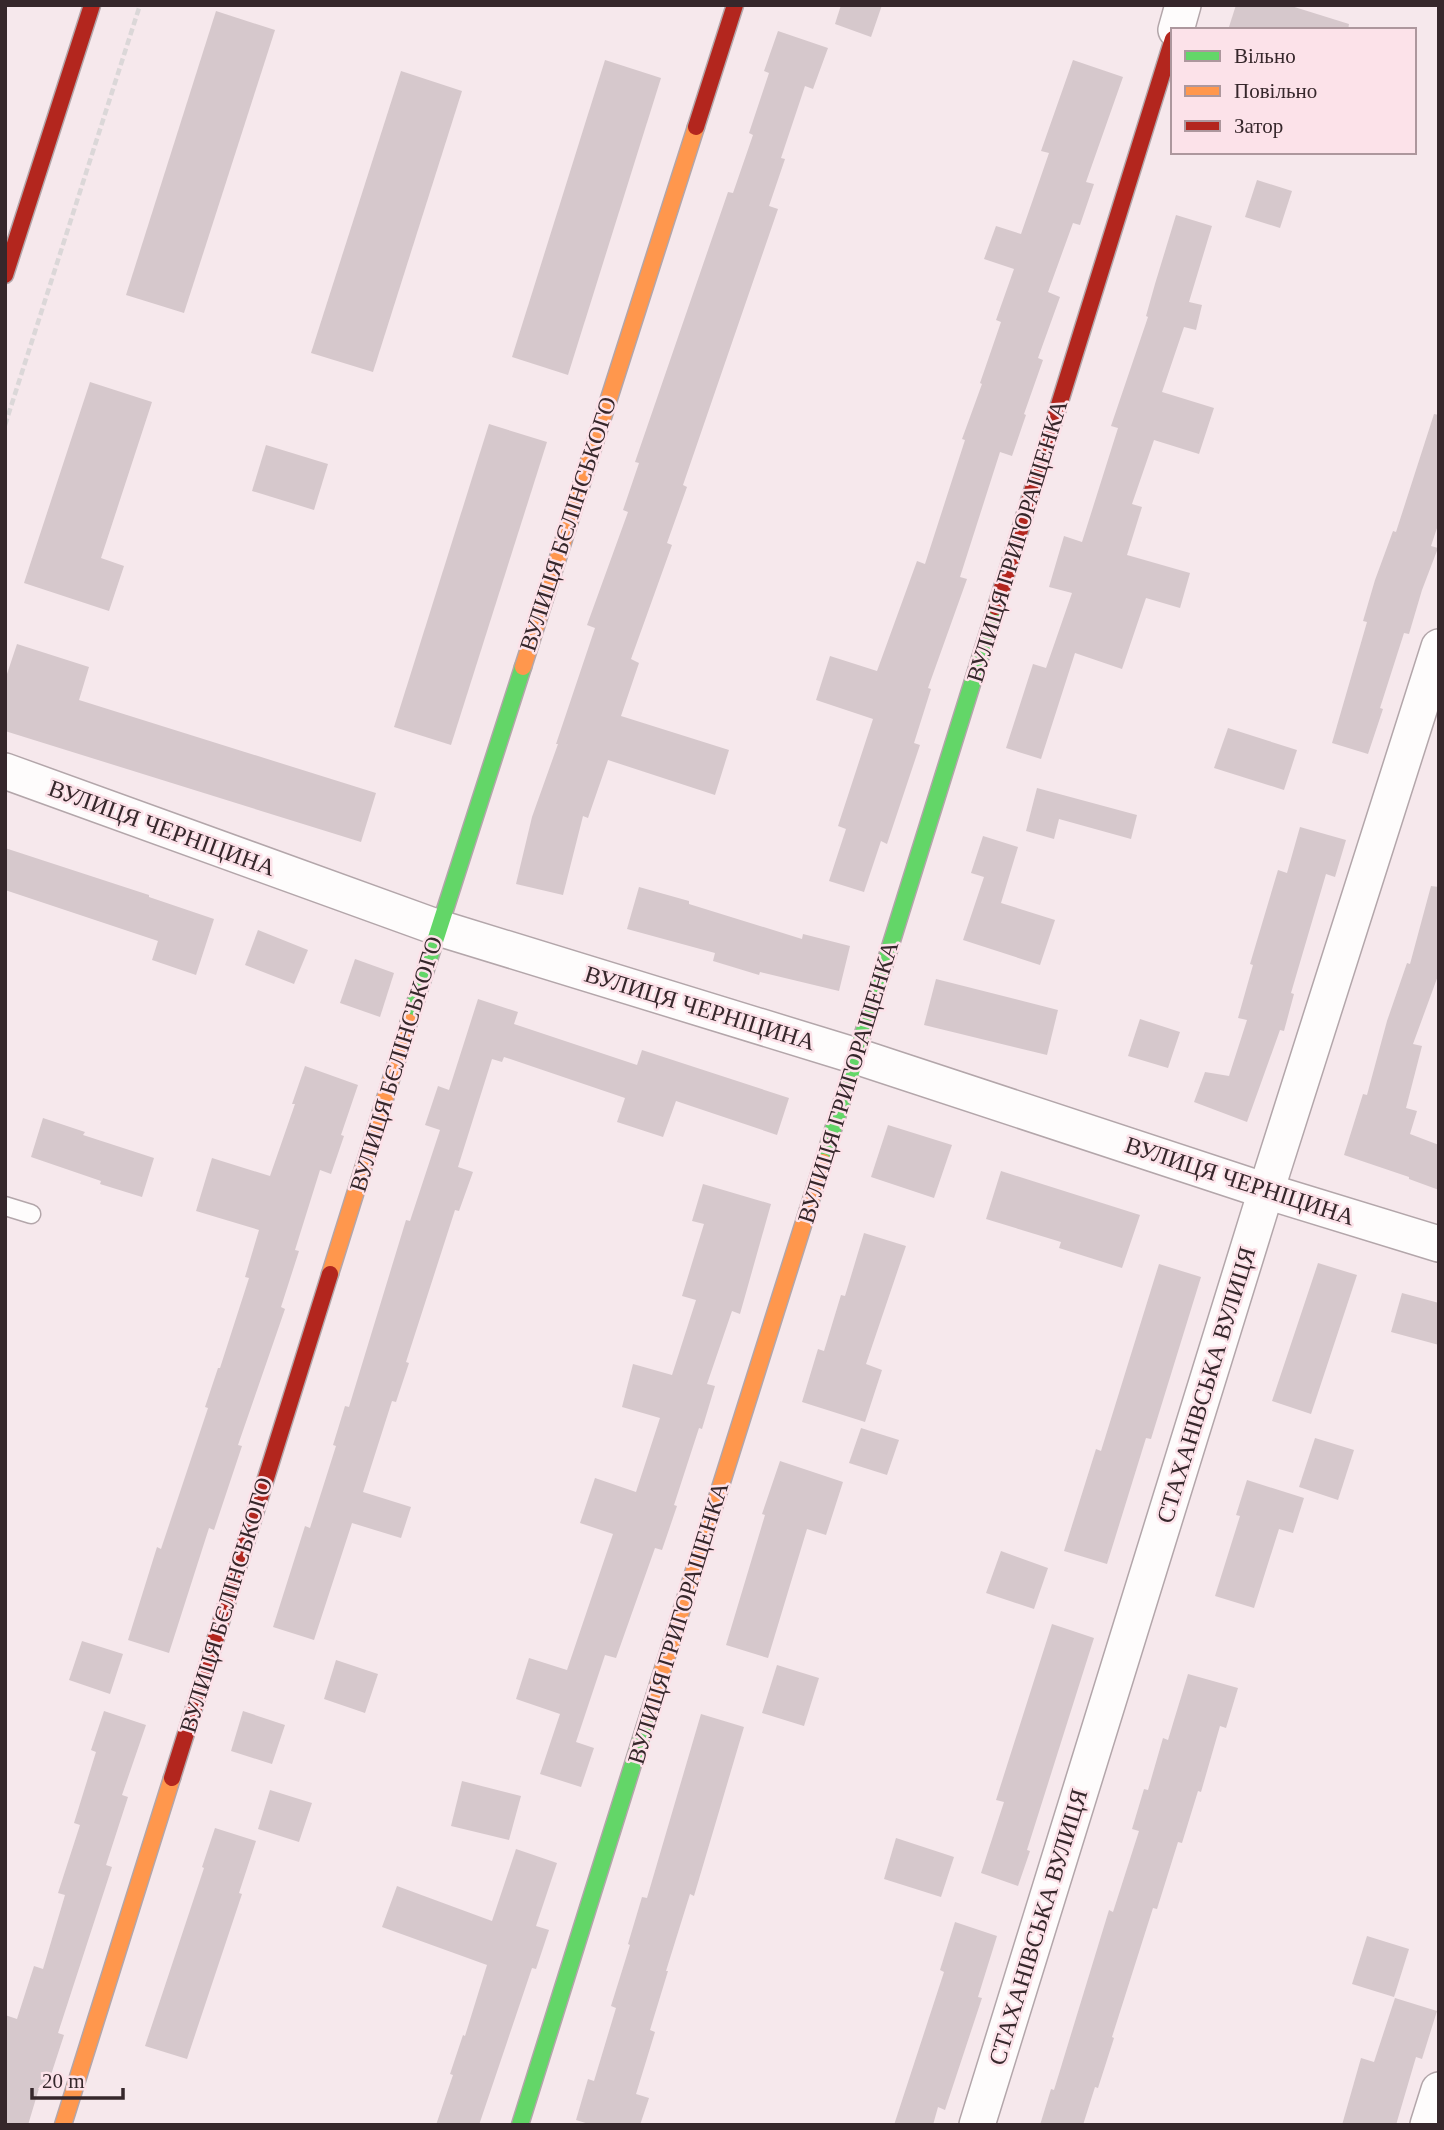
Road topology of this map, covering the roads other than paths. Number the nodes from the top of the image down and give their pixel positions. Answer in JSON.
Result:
{"nodes":[{"id":1,"x":92,"y":5,"type":"edge"},
{"id":2,"x":735,"y":5,"type":"edge"},
{"id":3,"x":1183,"y":5,"type":"edge"},
{"id":4,"x":1177,"y":28,"type":"edge"},
{"id":5,"x":1171,"y":45,"type":"edge"},
{"id":6,"x":5,"y":275,"type":"edge"},
{"id":7,"x":1439,"y":647,"type":"edge"},
{"id":8,"x":5,"y":771,"type":"edge"},
{"id":9,"x":439,"y":928,"type":"junction"},
{"id":10,"x":856,"y":1056,"type":"junction"},
{"id":11,"x":1266,"y":1191,"type":"junction"},
{"id":12,"x":5,"y":1206,"type":"edge"},
{"id":13,"x":31,"y":1214,"type":"dead end"},
{"id":14,"x":1439,"y":1244,"type":"edge"},
{"id":15,"x":1439,"y":2090,"type":"edge"},
{"id":16,"x":63,"y":2125,"type":"edge"},
{"id":17,"x":520,"y":2125,"type":"edge"},
{"id":18,"x":976,"y":2125,"type":"edge"},
{"id":19,"x":1428,"y":2125,"type":"edge"}],
"edges":[{"from":1,"to":6,"type":"street"},
{"from":2,"to":9,"type":"street","name":"ВУЛИЦЯ БЄЛІНСЬКОГО"},
{"from":3,"to":4,"type":"street"},
{"from":5,"to":10,"type":"street","name":"ВУЛИЦЯ ГРИГОРАЩЕНКА"},
{"from":7,"to":11,"type":"street","name":"СТАХАНІВСЬКА ВУЛИЦЯ"},
{"from":8,"to":9,"type":"street","name":"ВУЛИЦЯ ЧЕРНІЦИНА"},
{"from":9,"to":10,"type":"street","name":"ВУЛИЦЯ ЧЕРНІЦИНА"},
{"from":9,"to":16,"type":"street","name":"ВУЛИЦЯ БЄЛІНСЬКОГО"},
{"from":10,"to":11,"type":"street","name":"ВУЛИЦЯ ЧЕРНІЦИНА"},
{"from":10,"to":17,"type":"street","name":"ВУЛИЦЯ ГРИГОРАЩЕНКА"},
{"from":11,"to":14,"type":"street","name":"ВУЛИЦЯ ЧЕРНІЦИНА"},
{"from":11,"to":18,"type":"street","name":"СТАХАНІВСЬКА ВУЛИЦЯ"},
{"from":12,"to":13,"type":"lane"},
{"from":15,"to":19,"type":"street"}]}
